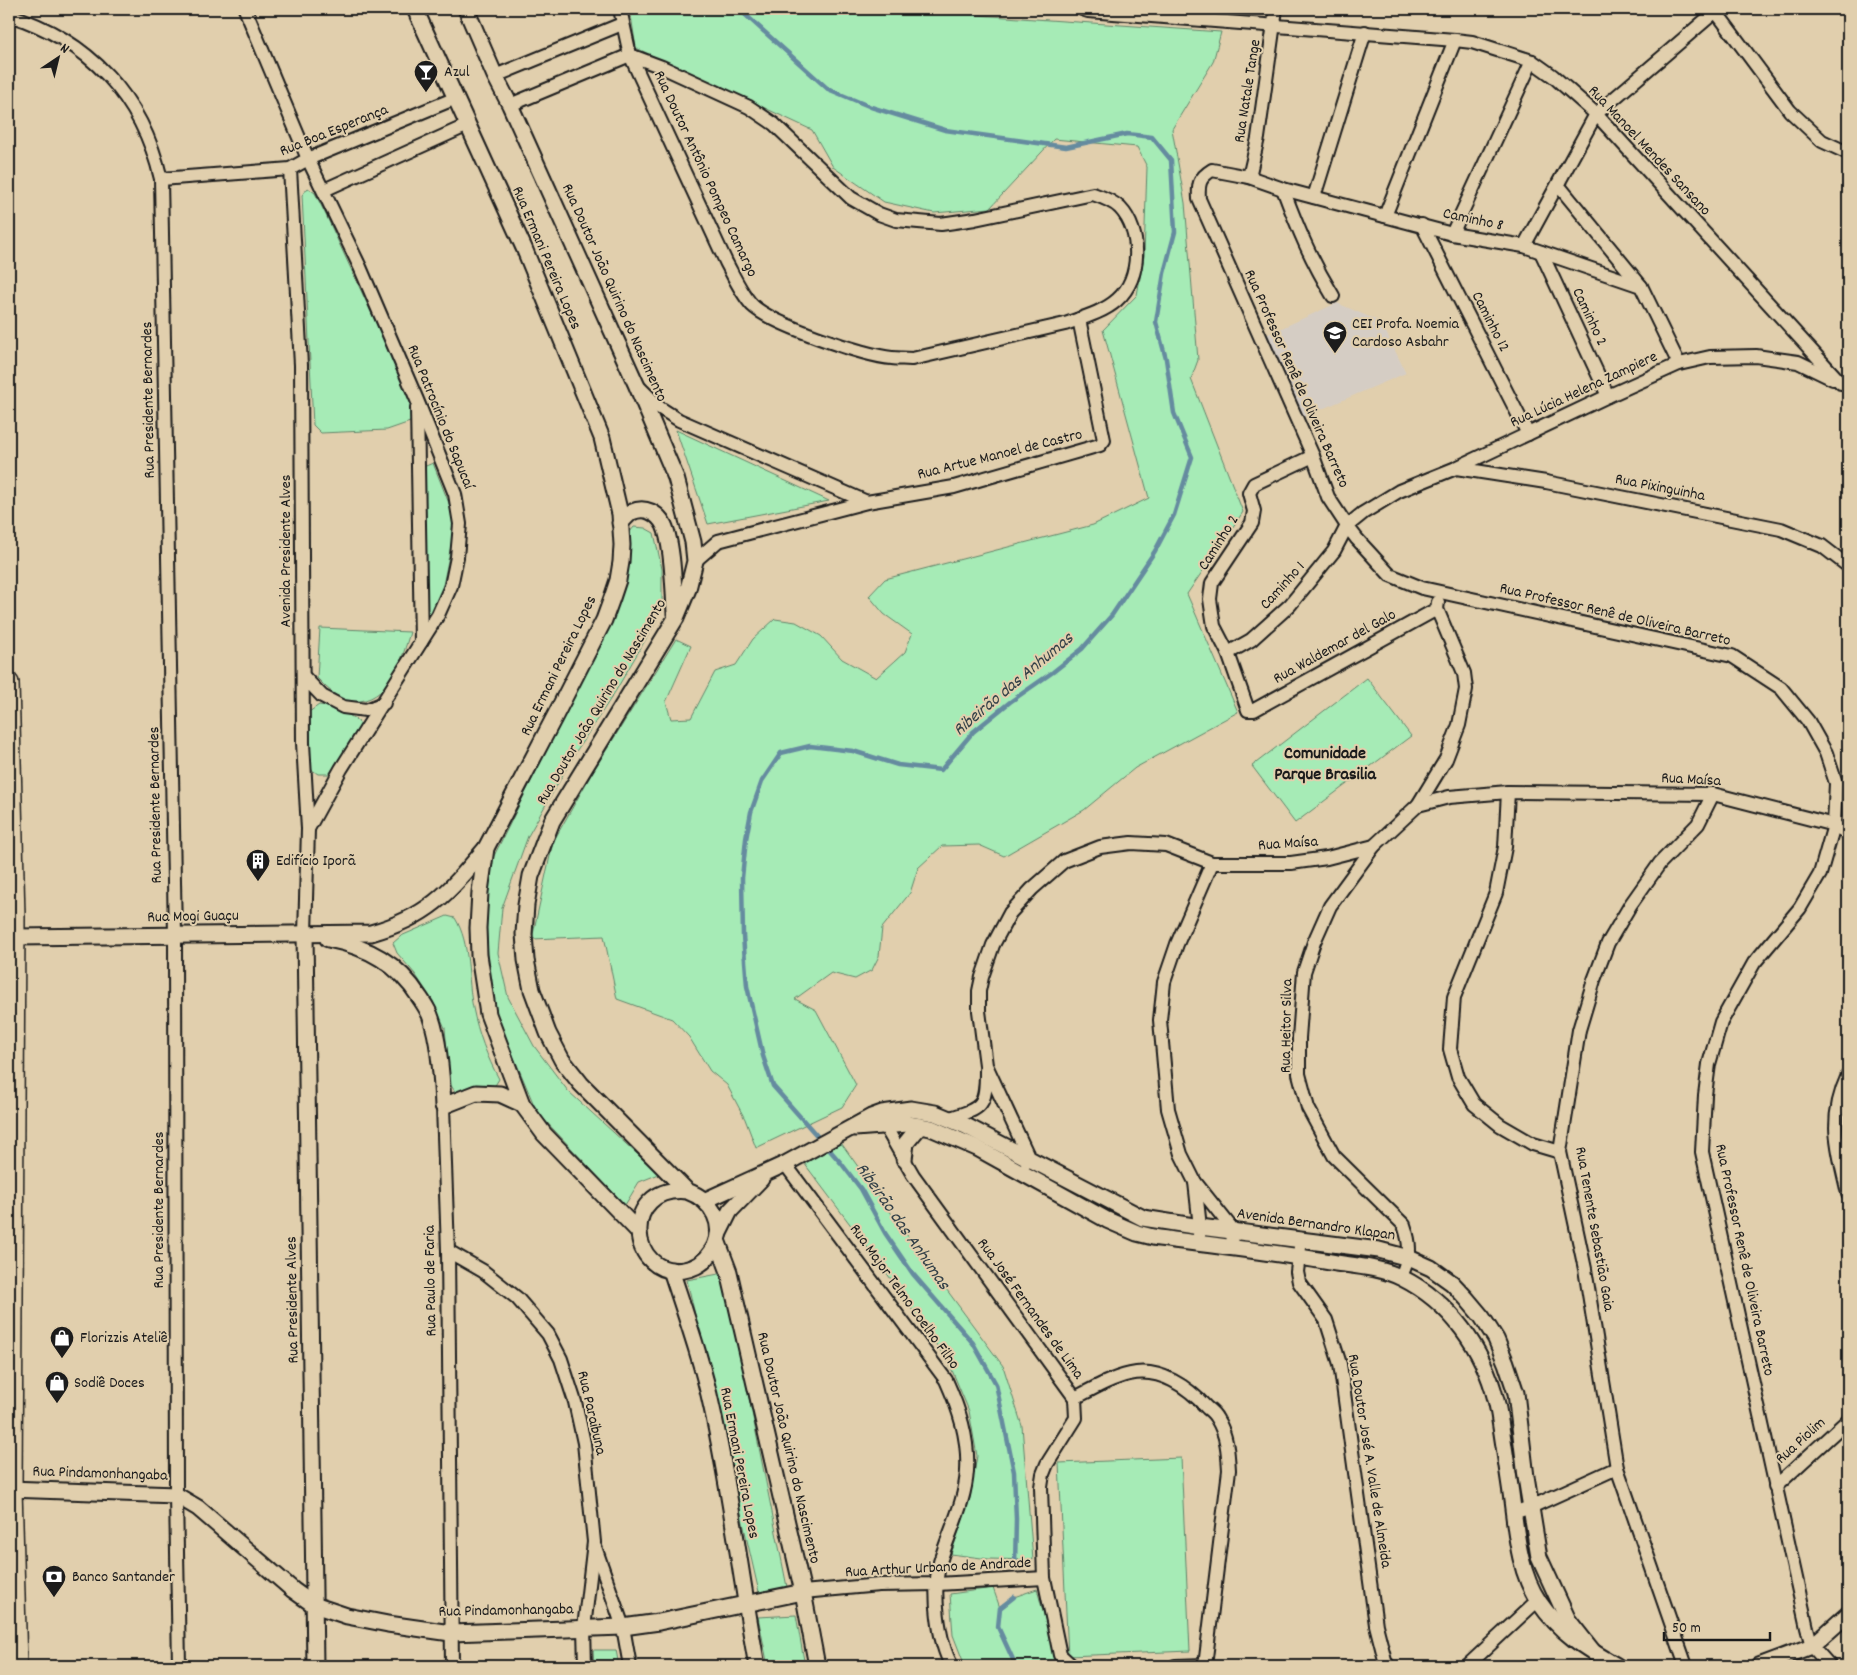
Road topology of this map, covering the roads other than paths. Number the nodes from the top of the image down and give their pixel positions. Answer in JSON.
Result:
{"nodes":[{"id":1,"x":245,"y":9,"type":"edge"},
{"id":2,"x":415,"y":9,"type":"edge"},
{"id":3,"x":466,"y":9,"type":"edge"},
{"id":4,"x":620,"y":9,"type":"edge"},
{"id":5,"x":1082,"y":9,"type":"edge"},
{"id":6,"x":1276,"y":9,"type":"edge"},
{"id":7,"x":1715,"y":10,"type":"edge"},
{"id":8,"x":9,"y":15,"type":"edge"},
{"id":9,"x":622,"y":24,"type":"junction"},
{"id":10,"x":1275,"y":25,"type":"junction"},
{"id":11,"x":1365,"y":32,"type":"junction"},
{"id":12,"x":1455,"y":40,"type":"junction"},
{"id":13,"x":630,"y":54,"type":"junction"},
{"id":14,"x":1532,"y":61,"type":"junction"},
{"id":15,"x":495,"y":76,"type":"junction"},
{"id":16,"x":456,"y":98,"type":"junction"},
{"id":17,"x":510,"y":104,"type":"junction"},
{"id":18,"x":1596,"y":114,"type":"junction"},
{"id":19,"x":468,"y":125,"type":"junction"},
{"id":20,"x":1848,"y":153,"type":"edge"},
{"id":21,"x":308,"y":160,"type":"junction"},
{"id":22,"x":290,"y":169,"type":"junction"},
{"id":23,"x":1212,"y":170,"type":"joint"},
{"id":24,"x":1249,"y":177,"type":"junction"},
{"id":25,"x":161,"y":179,"type":"junction"},
{"id":26,"x":1559,"y":186,"type":"junction"},
{"id":27,"x":1283,"y":189,"type":"junction"},
{"id":28,"x":324,"y":190,"type":"junction"},
{"id":29,"x":1314,"y":197,"type":"junction"},
{"id":30,"x":1385,"y":216,"type":"junction"},
{"id":31,"x":1422,"y":225,"type":"junction"},
{"id":32,"x":1452,"y":234,"type":"junction"},
{"id":33,"x":1524,"y":246,"type":"junction"},
{"id":34,"x":1541,"y":252,"type":"junction"},
{"id":35,"x":1641,"y":286,"type":"junction"},
{"id":36,"x":1333,"y":296,"type":"dead end"},
{"id":37,"x":1078,"y":319,"type":"junction"},
{"id":38,"x":1679,"y":364,"type":"junction"},
{"id":39,"x":636,"y":384,"type":"junction"},
{"id":40,"x":1844,"y":385,"type":"edge"},
{"id":41,"x":1608,"y":396,"type":"junction"},
{"id":42,"x":417,"y":400,"type":"junction"},
{"id":43,"x":1528,"y":434,"type":"junction"},
{"id":44,"x":1313,"y":456,"type":"junction"},
{"id":45,"x":1456,"y":468,"type":"junction"},
{"id":46,"x":867,"y":502,"type":"junction"},
{"id":47,"x":620,"y":523,"type":"junction"},
{"id":48,"x":1347,"y":526,"type":"junction"},
{"id":49,"x":695,"y":561,"type":"junction"},
{"id":50,"x":1848,"y":566,"type":"edge"},
{"id":51,"x":1438,"y":592,"type":"junction"},
{"id":52,"x":1437,"y":609,"type":"junction"},
{"id":53,"x":676,"y":618,"type":"junction"},
{"id":54,"x":421,"y":643,"type":"junction"},
{"id":55,"x":1228,"y":653,"type":"junction"},
{"id":56,"x":304,"y":677,"type":"junction"},
{"id":57,"x":9,"y":683,"type":"edge"},
{"id":58,"x":384,"y":702,"type":"junction"},
{"id":59,"x":1248,"y":710,"type":"joint"},
{"id":60,"x":1508,"y":792,"type":"junction"},
{"id":61,"x":1713,"y":794,"type":"junction"},
{"id":62,"x":1418,"y":805,"type":"junction"},
{"id":63,"x":1834,"y":824,"type":"junction"},
{"id":64,"x":308,"y":829,"type":"junction"},
{"id":65,"x":1848,"y":834,"type":"edge"},
{"id":66,"x":1374,"y":846,"type":"junction"},
{"id":67,"x":486,"y":848,"type":"junction"},
{"id":68,"x":1212,"y":863,"type":"junction"},
{"id":69,"x":390,"y":928,"type":"junction"},
{"id":70,"x":305,"y":934,"type":"junction"},
{"id":71,"x":175,"y":935,"type":"junction"},
{"id":72,"x":15,"y":936,"type":"junction"},
{"id":73,"x":383,"y":959,"type":"junction"},
{"id":74,"x":986,"y":1065,"type":"junction"},
{"id":75,"x":1848,"y":1075,"type":"edge"},
{"id":76,"x":522,"y":1104,"type":"junction"},
{"id":77,"x":443,"y":1106,"type":"junction"},
{"id":78,"x":950,"y":1118,"type":"junction"},
{"id":79,"x":884,"y":1120,"type":"junction"},
{"id":80,"x":920,"y":1126,"type":"junction"},
{"id":81,"x":1560,"y":1152,"type":"junction"},
{"id":82,"x":1030,"y":1158,"type":"junction"},
{"id":83,"x":904,"y":1159,"type":"junction"},
{"id":84,"x":792,"y":1160,"type":"junction"},
{"id":85,"x":770,"y":1171,"type":"junction"},
{"id":86,"x":1021,"y":1173,"type":"junction"},
{"id":87,"x":1195,"y":1182,"type":"junction"},
{"id":88,"x":687,"y":1191,"type":"junction"},
{"id":89,"x":1848,"y":1194,"type":"edge"},
{"id":90,"x":706,"y":1200,"type":"junction"},
{"id":91,"x":1200,"y":1227,"type":"junction"},
{"id":92,"x":638,"y":1231,"type":"junction"},
{"id":93,"x":1234,"y":1231,"type":"junction"},
{"id":94,"x":718,"y":1237,"type":"junction"},
{"id":95,"x":1301,"y":1239,"type":"junction"},
{"id":96,"x":1198,"y":1244,"type":"junction"},
{"id":97,"x":1231,"y":1248,"type":"junction"},
{"id":98,"x":448,"y":1251,"type":"junction"},
{"id":99,"x":1299,"y":1256,"type":"junction"},
{"id":100,"x":1408,"y":1258,"type":"junction"},
{"id":101,"x":671,"y":1270,"type":"junction"},
{"id":102,"x":1401,"y":1277,"type":"junction"},
{"id":103,"x":1075,"y":1398,"type":"junction"},
{"id":104,"x":1848,"y":1420,"type":"edge"},
{"id":105,"x":1617,"y":1468,"type":"junction"},
{"id":106,"x":1775,"y":1487,"type":"junction"},
{"id":107,"x":11,"y":1489,"type":"edge"},
{"id":108,"x":176,"y":1495,"type":"junction"},
{"id":109,"x":1531,"y":1507,"type":"junction"},
{"id":110,"x":1513,"y":1513,"type":"junction"},
{"id":111,"x":594,"y":1542,"type":"junction"},
{"id":112,"x":1044,"y":1578,"type":"junction"},
{"id":113,"x":937,"y":1584,"type":"junction"},
{"id":114,"x":804,"y":1592,"type":"junction"},
{"id":115,"x":1538,"y":1600,"type":"junction"},
{"id":116,"x":745,"y":1603,"type":"junction"},
{"id":117,"x":314,"y":1605,"type":"junction"},
{"id":118,"x":1848,"y":1614,"type":"edge"},
{"id":119,"x":622,"y":1627,"type":"junction"},
{"id":120,"x":584,"y":1628,"type":"junction"},
{"id":121,"x":452,"y":1633,"type":"junction"},
{"id":122,"x":1812,"y":1646,"type":"junction"},
{"id":123,"x":1594,"y":1653,"type":"junction"},
{"id":124,"x":17,"y":1666,"type":"edge"},
{"id":125,"x":180,"y":1666,"type":"edge"},
{"id":126,"x":316,"y":1666,"type":"edge"},
{"id":127,"x":452,"y":1666,"type":"edge"},
{"id":128,"x":585,"y":1666,"type":"edge"},
{"id":129,"x":630,"y":1666,"type":"edge"},
{"id":130,"x":757,"y":1666,"type":"edge"},
{"id":131,"x":817,"y":1666,"type":"edge"},
{"id":132,"x":952,"y":1666,"type":"edge"},
{"id":133,"x":1072,"y":1666,"type":"edge"},
{"id":134,"x":1175,"y":1666,"type":"edge"},
{"id":135,"x":1205,"y":1666,"type":"edge"},
{"id":136,"x":1388,"y":1666,"type":"edge"},
{"id":137,"x":1468,"y":1666,"type":"edge"},
{"id":138,"x":1617,"y":1666,"type":"edge"},
{"id":139,"x":1686,"y":1666,"type":"edge"},
{"id":140,"x":1759,"y":1666,"type":"edge"},
{"id":141,"x":1830,"y":1666,"type":"edge"}],
"edges":[{"from":1,"to":21,"type":"street","name":"Rua Patrocínio do Sapucaí"},
{"from":2,"to":16,"type":"street","name":"Rua Ermani Pereira Lopes"},
{"from":3,"to":15,"type":"street","name":"Rua Doutor João Quirino do Nascimento"},
{"from":4,"to":9,"type":"street","name":"Rua Doutor Antônio Pompeo Camargo"},
{"from":5,"to":10,"type":"street","name":"Rua Manoel Mendes Sansano"},
{"from":6,"to":10,"type":"street","name":"Rua Natale Tange"},
{"from":7,"to":18,"type":"street"},
{"from":7,"to":20,"type":"street"},
{"from":8,"to":25,"type":"street","name":"Rua Presidente Bernardes"},
{"from":9,"to":13,"type":"street","name":"Rua Doutor Antônio Pompeo Camargo"},
{"from":9,"to":15,"type":"street"},
{"from":10,"to":11,"type":"street","name":"Rua Manoel Mendes Sansano"},
{"from":10,"to":24,"type":"street","name":"Rua Natale Tange"},
{"from":11,"to":12,"type":"street","name":"Rua Manoel Mendes Sansano"},
{"from":11,"to":29,"type":"street"},
{"from":12,"to":14,"type":"street","name":"Rua Manoel Mendes Sansano"},
{"from":12,"to":30,"type":"street"},
{"from":13,"to":17,"type":"street"},
{"from":13,"to":37,"type":"street","name":"Rua Doutor Antônio Pompeo Camargo"},
{"from":13,"to":37,"type":"street","name":"Rua Doutor Antônio Pompeo Camargo"},
{"from":14,"to":18,"type":"street","name":"Rua Manoel Mendes Sansano"},
{"from":14,"to":32,"type":"street"},
{"from":15,"to":17,"type":"street","name":"Rua Doutor João Quirino do Nascimento"},
{"from":16,"to":19,"type":"street","name":"Rua Ermani Pereira Lopes"},
{"from":16,"to":21,"type":"street","name":"Rua Boa Esperança"},
{"from":17,"to":39,"type":"street","name":"Rua Doutor João Quirino do Nascimento"},
{"from":18,"to":26,"type":"street"},
{"from":18,"to":40,"type":"street","name":"Rua Manoel Mendes Sansano"},
{"from":19,"to":28,"type":"street"},
{"from":19,"to":47,"type":"street","name":"Rua Ermani Pereira Lopes"},
{"from":21,"to":22,"type":"street","name":"Rua Boa Esperança"},
{"from":21,"to":28,"type":"street","name":"Rua Patrocínio do Sapucaí"},
{"from":22,"to":25,"type":"street","name":"Rua Boa Esperança"},
{"from":22,"to":56,"type":"street","name":"Avenida Presidente Alves"},
{"from":23,"to":24,"type":"street","name":"Caminho 8"},
{"from":23,"to":44,"type":"street","name":"Rua Professor Renê de Oliveira Barreto"},
{"from":24,"to":27,"type":"street","name":"Caminho 8"},
{"from":25,"to":71,"type":"street","name":"Rua Presidente Bernardes"},
{"from":26,"to":33,"type":"street"},
{"from":26,"to":35,"type":"street"},
{"from":27,"to":29,"type":"street","name":"Caminho 8"},
{"from":27,"to":36,"type":"street"},
{"from":28,"to":42,"type":"street","name":"Rua Patrocínio do Sapucaí"},
{"from":29,"to":30,"type":"street","name":"Caminho 8"},
{"from":30,"to":31,"type":"street","name":"Caminho 8"},
{"from":31,"to":32,"type":"street","name":"Caminho 8"},
{"from":31,"to":43,"type":"street","name":"Caminho 12"},
{"from":32,"to":33,"type":"street","name":"Caminho 8"},
{"from":33,"to":34,"type":"street","name":"Caminho 8"},
{"from":34,"to":35,"type":"street","name":"Caminho 8"},
{"from":34,"to":41,"type":"street","name":"Caminho 2"},
{"from":35,"to":38,"type":"street"},
{"from":37,"to":46,"type":"street","name":"Rua Artue Manoel de Castro"},
{"from":38,"to":40,"type":"street","name":"Rua Lúcia Helena Zampiere"},
{"from":38,"to":41,"type":"street","name":"Rua Lúcia Helena Zampiere"},
{"from":39,"to":46,"type":"street"},
{"from":39,"to":49,"type":"street","name":"Rua Doutor João Quirino do Nascimento"},
{"from":41,"to":43,"type":"street","name":"Rua Lúcia Helena Zampiere"},
{"from":42,"to":54,"type":"street"},
{"from":42,"to":54,"type":"street","name":"Rua Patrocínio do Sapucaí"},
{"from":43,"to":45,"type":"street","name":"Rua Lúcia Helena Zampiere"},
{"from":44,"to":48,"type":"street","name":"Rua Professor Renê de Oliveira Barreto"},
{"from":44,"to":55,"type":"street","name":"Caminho 2"},
{"from":45,"to":48,"type":"street","name":"Rua Lúcia Helena Zampiere"},
{"from":45,"to":50,"type":"street","name":"Rua Pixinguinha"},
{"from":46,"to":49,"type":"street","name":"Rua Artue Manoel de Castro"},
{"from":47,"to":53,"type":"street"},
{"from":47,"to":67,"type":"street","name":"Rua Ermani Pereira Lopes"},
{"from":48,"to":51,"type":"street","name":"Rua Professor Renê de Oliveira Barreto"},
{"from":48,"to":55,"type":"street","name":"Caminho 1"},
{"from":49,"to":53,"type":"street","name":"Rua Doutor João Quirino do Nascimento"},
{"from":51,"to":52,"type":"street"},
{"from":51,"to":63,"type":"street","name":"Rua Professor Renê de Oliveira Barreto"},
{"from":52,"to":59,"type":"street","name":"Rua Waldemar del Galo"},
{"from":52,"to":62,"type":"street"},
{"from":53,"to":88,"type":"street","name":"Rua Doutor João Quirino do Nascimento"},
{"from":54,"to":58,"type":"street","name":"Rua Patrocínio do Sapucaí"},
{"from":55,"to":59,"type":"street","name":"Caminho 2"},
{"from":56,"to":58,"type":"street"},
{"from":56,"to":64,"type":"street","name":"Avenida Presidente Alves"},
{"from":57,"to":72,"type":"main road"},
{"from":58,"to":64,"type":"street","name":"Rua Patrocínio do Sapucaí"},
{"from":60,"to":61,"type":"street","name":"Rua Maísa"},
{"from":60,"to":62,"type":"street","name":"Rua Maísa"},
{"from":60,"to":81,"type":"street"},
{"from":61,"to":63,"type":"street","name":"Rua Maísa"},
{"from":61,"to":81,"type":"street","name":"Rua Tenente Sebastião Gaia"},
{"from":62,"to":66,"type":"street","name":"Rua Maísa"},
{"from":63,"to":65,"type":"street","name":"Rua Maísa"},
{"from":63,"to":106,"type":"street","name":"Rua Professor Renê de Oliveira Barreto"},
{"from":64,"to":70,"type":"street","name":"Avenida Presidente Alves"},
{"from":66,"to":68,"type":"street","name":"Rua Maísa"},
{"from":66,"to":100,"type":"street","name":"Rua Heitor Silva"},
{"from":67,"to":69,"type":"street"},
{"from":67,"to":76,"type":"street","name":"Rua Ermani Pereira Lopes"},
{"from":68,"to":74,"type":"street","name":"Rua Maísa"},
{"from":68,"to":87,"type":"street"},
{"from":69,"to":70,"type":"street","name":"Rua Mogi Guaçu"},
{"from":69,"to":73,"type":"street"},
{"from":70,"to":71,"type":"street","name":"Rua Mogi Guaçu"},
{"from":70,"to":73,"type":"street","name":"Rua Paulo de Faria"},
{"from":70,"to":117,"type":"street","name":"Rua Presidente Alves"},
{"from":71,"to":72,"type":"street","name":"Rua Mogi Guaçu"},
{"from":71,"to":108,"type":"street","name":"Rua Presidente Bernardes"},
{"from":72,"to":107,"type":"main road"},
{"from":73,"to":77,"type":"street","name":"Rua Paulo de Faria"},
{"from":74,"to":78,"type":"street"},
{"from":74,"to":82,"type":"street","name":"Rua Maísa"},
{"from":75,"to":89,"type":"street"},
{"from":76,"to":77,"type":"street"},
{"from":76,"to":92,"type":"street","name":"Rua Ermani Pereira Lopes"},
{"from":77,"to":98,"type":"street","name":"Rua Paulo de Faria"},
{"from":78,"to":79,"type":"street","name":"Avenida Bernandro Klapan"},
{"from":78,"to":82,"type":"street","name":"Avenida Bernandro Klapan"},
{"from":79,"to":80,"type":"street","name":"Avenida Bernandro Klapan"},
{"from":79,"to":83,"type":"street","name":"Rua José Fernandes de Lima"},
{"from":79,"to":84,"type":"street","name":"Avenida Bernandro Klapan"},
{"from":80,"to":83,"type":"street"},
{"from":80,"to":86,"type":"street","name":"Avenida Bernandro Klapan"},
{"from":81,"to":105,"type":"street","name":"Rua Tenente Sebastião Gaia"},
{"from":82,"to":86,"type":"street"},
{"from":82,"to":91,"type":"street","name":"Avenida Bernandro Klapan"},
{"from":83,"to":103,"type":"street","name":"Rua José Fernandes de Lima"},
{"from":84,"to":85,"type":"street","name":"Avenida Bernandro Klapan"},
{"from":84,"to":113,"type":"street","name":"Rua Major Telmo Coelho Filho"},
{"from":85,"to":90,"type":"street","name":"Avenida Bernandro Klapan"},
{"from":85,"to":94,"type":"street","name":"Avenida Bernandro Klapan"},
{"from":86,"to":96,"type":"street","name":"Avenida Bernandro Klapan"},
{"from":87,"to":91,"type":"street"},
{"from":87,"to":93,"type":"street"},
{"from":88,"to":90,"type":"street"},
{"from":88,"to":92,"type":"street"},
{"from":90,"to":94,"type":"street"},
{"from":91,"to":93,"type":"street","name":"Avenida Bernandro Klapan"},
{"from":91,"to":96,"type":"street"},
{"from":92,"to":101,"type":"street"},
{"from":93,"to":95,"type":"street","name":"Avenida Bernandro Klapan"},
{"from":93,"to":97,"type":"street"},
{"from":94,"to":101,"type":"street"},
{"from":94,"to":114,"type":"street","name":"Rua Doutor João Quirino do Nascimento"},
{"from":95,"to":99,"type":"street","name":"Rua Doutor José A. Valle de Almeida"},
{"from":95,"to":100,"type":"street","name":"Avenida Bernandro Klapan"},
{"from":96,"to":97,"type":"street","name":"Avenida Bernandro Klapan"},
{"from":97,"to":99,"type":"street","name":"Avenida Bernandro Klapan"},
{"from":98,"to":111,"type":"street","name":"Rua Paraibuna"},
{"from":98,"to":121,"type":"street","name":"Rua Paulo de Faria"},
{"from":99,"to":102,"type":"street","name":"Avenida Bernandro Klapan"},
{"from":99,"to":136,"type":"street","name":"Rua Doutor José A. Valle de Almeida"},
{"from":100,"to":102,"type":"street","name":"Rua Heitor Silva"},
{"from":100,"to":109,"type":"street","name":"Avenida Bernandro Klapan"},
{"from":101,"to":116,"type":"street","name":"Rua Ermani Pereira Lopes"},
{"from":102,"to":110,"type":"street","name":"Avenida Bernandro Klapan"},
{"from":103,"to":112,"type":"street","name":"Rua José Fernandes de Lima"},
{"from":103,"to":135,"type":"street"},
{"from":104,"to":106,"type":"street","name":"Rua Piolim"},
{"from":105,"to":109,"type":"street"},
{"from":105,"to":139,"type":"street","name":"Rua Tenente Sebastião Gaia"},
{"from":106,"to":122,"type":"street","name":"Rua Professor Renê de Oliveira Barreto"},
{"from":107,"to":108,"type":"street","name":"Rua Pindamonhangaba"},
{"from":107,"to":124,"type":"main road"},
{"from":108,"to":117,"type":"street","name":"Rua Pindamonhangaba"},
{"from":108,"to":125,"type":"street","name":"Rua Presidente Bernardes"},
{"from":109,"to":110,"type":"street"},
{"from":109,"to":123,"type":"street","name":"Avenida Bernandro Klapan"},
{"from":110,"to":115,"type":"street","name":"Avenida Bernandro Klapan"},
{"from":111,"to":119,"type":"street","name":"Rua Paraibuna"},
{"from":111,"to":120,"type":"street","name":"Rua Paraibuna"},
{"from":112,"to":113,"type":"street","name":"Rua Arthur Urbano de Andrade"},
{"from":112,"to":133,"type":"street","name":"Rua José Fernandes de Lima"},
{"from":113,"to":114,"type":"street","name":"Rua Arthur Urbano de Andrade"},
{"from":113,"to":132,"type":"street","name":"Rua Major Telmo Coelho Filho"},
{"from":114,"to":116,"type":"street","name":"Rua Pindamonhangaba"},
{"from":114,"to":131,"type":"street","name":"Rua Doutor João Quirino do Nascimento"},
{"from":115,"to":123,"type":"street","name":"Avenida Bernandro Klapan"},
{"from":115,"to":137,"type":"street"},
{"from":116,"to":119,"type":"street","name":"Rua Pindamonhangaba"},
{"from":116,"to":130,"type":"street","name":"Rua Ermani Pereira Lopes"},
{"from":117,"to":121,"type":"street","name":"Rua Pindamonhangaba"},
{"from":117,"to":126,"type":"street","name":"Rua Presidente Alves"},
{"from":118,"to":122,"type":"street"},
{"from":119,"to":120,"type":"street","name":"Rua Pindamonhangaba"},
{"from":119,"to":129,"type":"street","name":"Rua Paraibuna"},
{"from":120,"to":121,"type":"street","name":"Rua Pindamonhangaba"},
{"from":120,"to":128,"type":"street","name":"Rua Paraibuna"},
{"from":121,"to":127,"type":"street","name":"Rua Paulo de Faria"},
{"from":122,"to":140,"type":"street"},
{"from":122,"to":141,"type":"street","name":"Rua Professor Renê de Oliveira Barreto"},
{"from":123,"to":138,"type":"street","name":"Avenida Bernandro Klapan"},
{"from":134,"to":135,"type":"street"}]}
